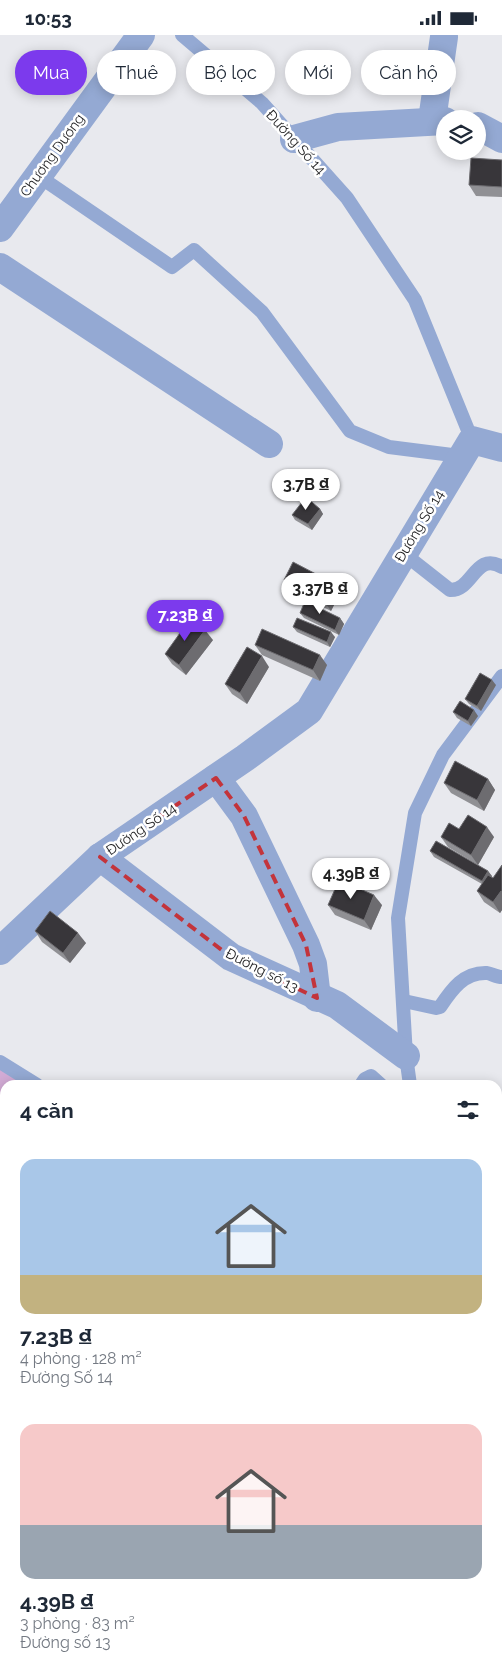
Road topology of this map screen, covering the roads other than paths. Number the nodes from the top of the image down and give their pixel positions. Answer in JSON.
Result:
{"nodes":[{"id":1,"x":141,"y":35,"type":"edge"},
{"id":2,"x":182,"y":35,"type":"edge"},
{"id":3,"x":444,"y":37,"type":"dead end"},
{"id":4,"x":438,"y":110,"type":"edge"},
{"id":5,"x":436,"y":121,"type":"edge"},
{"id":6,"x":486,"y":131,"type":"edge"},
{"id":7,"x":294,"y":139,"type":"junction"},
{"id":8,"x":502,"y":139,"type":"edge"},
{"id":9,"x":37,"y":175,"type":"junction"},
{"id":10,"x":2,"y":218,"type":"edge"},
{"id":11,"x":0,"y":267,"type":"edge"},
{"id":12,"x":269,"y":444,"type":"dead end"},
{"id":13,"x":466,"y":448,"type":"junction"},
{"id":14,"x":502,"y":448,"type":"edge"},
{"id":15,"x":403,"y":553,"type":"junction"},
{"id":16,"x":502,"y":567,"type":"edge"},
{"id":17,"x":502,"y":676,"type":"edge"},
{"id":18,"x":216,"y":778,"type":"junction"},
{"id":19,"x":100,"y":857,"type":"junction"},
{"id":20,"x":0,"y":951,"type":"edge"},
{"id":21,"x":502,"y":977,"type":"edge"},
{"id":22,"x":317,"y":998,"type":"junction"},
{"id":23,"x":404,"y":1001,"type":"junction"},
{"id":24,"x":406,"y":1056,"type":"junction"},
{"id":25,"x":0,"y":1062,"type":"edge"},
{"id":26,"x":29,"y":1080,"type":"edge"},
{"id":27,"x":364,"y":1080,"type":"edge"},
{"id":28,"x":375,"y":1080,"type":"edge"},
{"id":29,"x":409,"y":1080,"type":"edge"}],
"edges":[{"from":1,"to":9,"type":"street","name":"Chương Dương"},
{"from":2,"to":7,"type":"lane","name":"Đường Số 14"},
{"from":3,"to":4,"type":"street"},
{"from":5,"to":7,"type":"street"},
{"from":6,"to":8,"type":"street"},
{"from":7,"to":13,"type":"lane","name":"Đường Số 14"},
{"from":9,"to":10,"type":"street","name":"Chương Dương"},
{"from":9,"to":13,"type":"lane"},
{"from":11,"to":12,"type":"street"},
{"from":13,"to":14,"type":"street"},
{"from":13,"to":15,"type":"street","name":"Đường Số 14"},
{"from":15,"to":16,"type":"lane"},
{"from":15,"to":18,"type":"street","name":"Đường Số 14"},
{"from":17,"to":23,"type":"lane"},
{"from":18,"to":19,"type":"street","name":"Đường Số 14"},
{"from":18,"to":22,"type":"street"},
{"from":19,"to":20,"type":"street","name":"Đường Số 14"},
{"from":19,"to":22,"type":"street","name":"Đường số 13"},
{"from":21,"to":23,"type":"lane"},
{"from":22,"to":24,"type":"street","name":"Đường số 13"},
{"from":23,"to":24,"type":"lane"},
{"from":24,"to":29,"type":"lane"},
{"from":25,"to":26,"type":"lane"},
{"from":27,"to":28,"type":"lane"}]}
